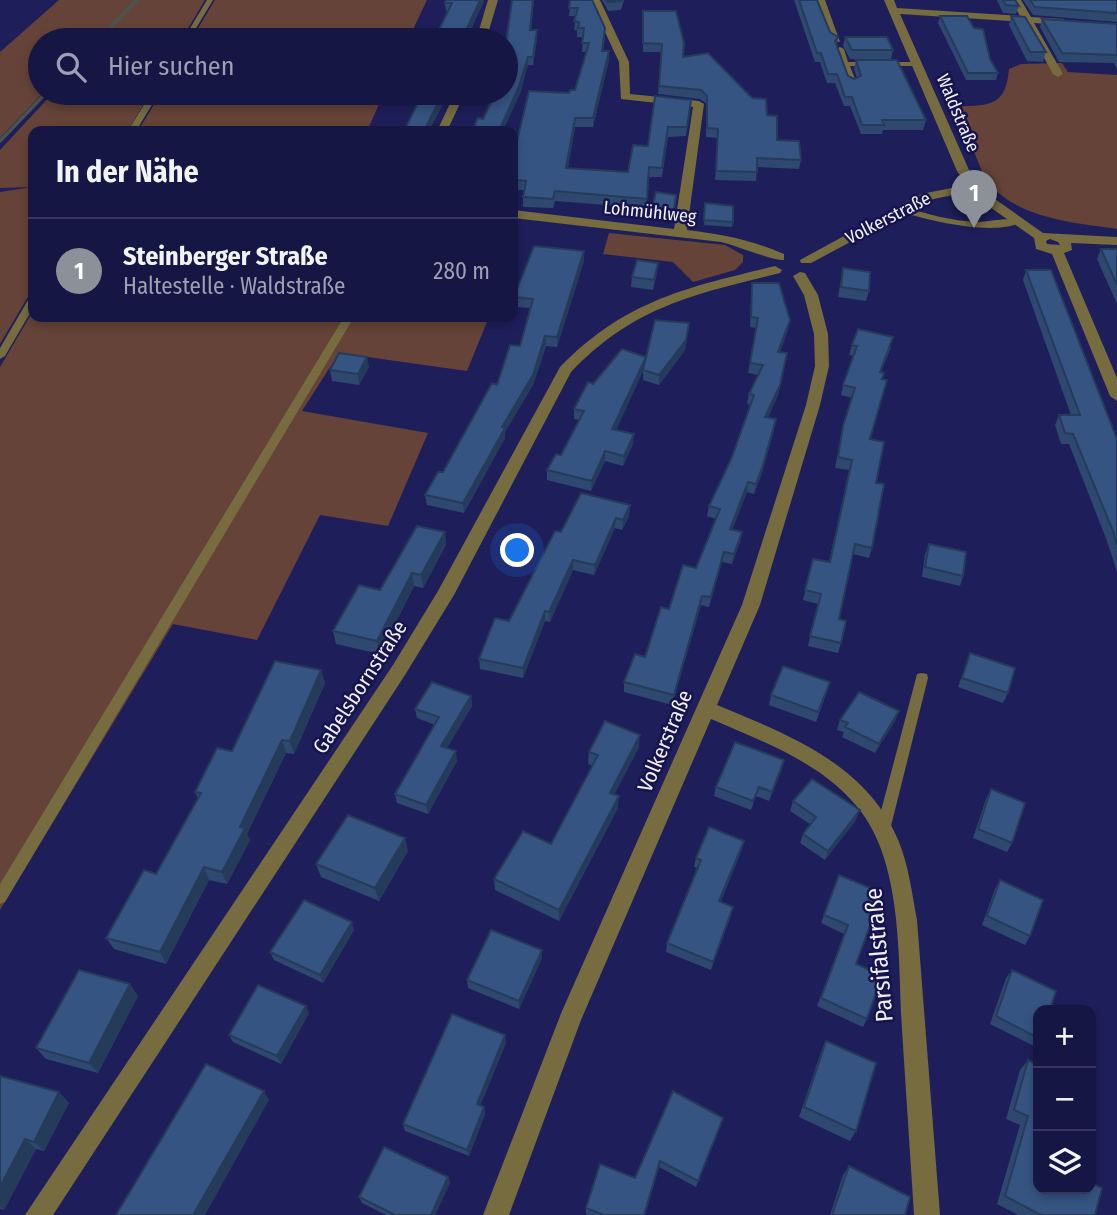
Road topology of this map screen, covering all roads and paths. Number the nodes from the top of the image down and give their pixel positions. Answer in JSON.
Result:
{"nodes":[{"id":1,"x":210,"y":0,"type":"edge"},
{"id":2,"x":493,"y":0,"type":"edge"},
{"id":3,"x":595,"y":0,"type":"edge"},
{"id":4,"x":820,"y":0,"type":"edge"},
{"id":5,"x":961,"y":0,"type":"edge"},
{"id":6,"x":1016,"y":0,"type":"edge"},
{"id":7,"x":892,"y":5,"type":"edge"},
{"id":8,"x":969,"y":15,"type":"junction"},
{"id":9,"x":1027,"y":19,"type":"junction"},
{"id":10,"x":1073,"y":23,"type":"edge"},
{"id":11,"x":193,"y":28,"type":"edge"},
{"id":12,"x":485,"y":28,"type":"edge"},
{"id":13,"x":838,"y":45,"type":"joint"},
{"id":14,"x":846,"y":64,"type":"junction"},
{"id":15,"x":918,"y":64,"type":"junction"},
{"id":16,"x":1058,"y":74,"type":"dead end"},
{"id":17,"x":853,"y":84,"type":"edge"},
{"id":18,"x":148,"y":105,"type":"edge"},
{"id":19,"x":454,"y":105,"type":"edge"},
{"id":20,"x":135,"y":126,"type":"edge"},
{"id":21,"x":444,"y":126,"type":"edge"},
{"id":22,"x":974,"y":187,"type":"junction"},
{"id":23,"x":901,"y":209,"type":"junction"},
{"id":24,"x":518,"y":215,"type":"edge"},
{"id":25,"x":1022,"y":226,"type":"junction"},
{"id":26,"x":680,"y":232,"type":"junction"},
{"id":27,"x":1117,"y":241,"type":"edge"},
{"id":28,"x":1066,"y":247,"type":"junction"},
{"id":29,"x":777,"y":264,"type":"junction"},
{"id":30,"x":803,"y":268,"type":"junction"},
{"id":31,"x":28,"y":308,"type":"edge"},
{"id":32,"x":346,"y":322,"type":"edge"},
{"id":33,"x":0,"y":356,"type":"edge"},
{"id":34,"x":1117,"y":396,"type":"edge"},
{"id":35,"x":922,"y":677,"type":"dead end"},
{"id":36,"x":704,"y":708,"type":"junction"},
{"id":37,"x":883,"y":830,"type":"junction"},
{"id":38,"x":0,"y":897,"type":"edge"},
{"id":39,"x":38,"y":1215,"type":"edge"},
{"id":40,"x":496,"y":1215,"type":"edge"},
{"id":41,"x":927,"y":1215,"type":"edge"}],
"edges":[{"from":1,"to":11,"type":"lane"},
{"from":2,"to":12,"type":"street"},
{"from":3,"to":26,"type":"street"},
{"from":4,"to":13,"type":"street"},
{"from":5,"to":8,"type":"street"},
{"from":6,"to":9,"type":"street"},
{"from":7,"to":8,"type":"street"},
{"from":7,"to":15,"type":"street","name":"Waldstraße"},
{"from":8,"to":9,"type":"street"},
{"from":9,"to":10,"type":"street"},
{"from":9,"to":16,"type":"street"},
{"from":13,"to":14,"type":"lane"},
{"from":14,"to":15,"type":"lane"},
{"from":14,"to":17,"type":"lane"},
{"from":15,"to":22,"type":"street","name":"Waldstraße"},
{"from":18,"to":20,"type":"lane"},
{"from":19,"to":21,"type":"street"},
{"from":22,"to":23,"type":"street","name":"Volkerstraße"},
{"from":22,"to":25,"type":"street","name":"Waldstraße"},
{"from":23,"to":25,"type":"lane"},
{"from":23,"to":30,"type":"street","name":"Volkerstraße"},
{"from":24,"to":26,"type":"street","name":"Lohmühlweg"},
{"from":25,"to":28,"type":"street","name":"Waldstraße"},
{"from":26,"to":29,"type":"street","name":"Lohmühlweg"},
{"from":27,"to":28,"type":"street"},
{"from":28,"to":34,"type":"street"},
{"from":29,"to":30,"type":"street"},
{"from":29,"to":30,"type":"street"},
{"from":29,"to":39,"type":"street","name":"Gabelsbornstraße"},
{"from":30,"to":36,"type":"street","name":"Volkerstraße"},
{"from":31,"to":33,"type":"lane"},
{"from":32,"to":38,"type":"lane"},
{"from":35,"to":37,"type":"lane"},
{"from":36,"to":37,"type":"street","name":"Parsifalstraße"},
{"from":36,"to":40,"type":"street","name":"Volkerstraße"},
{"from":37,"to":41,"type":"street","name":"Parsifalstraße"}]}
